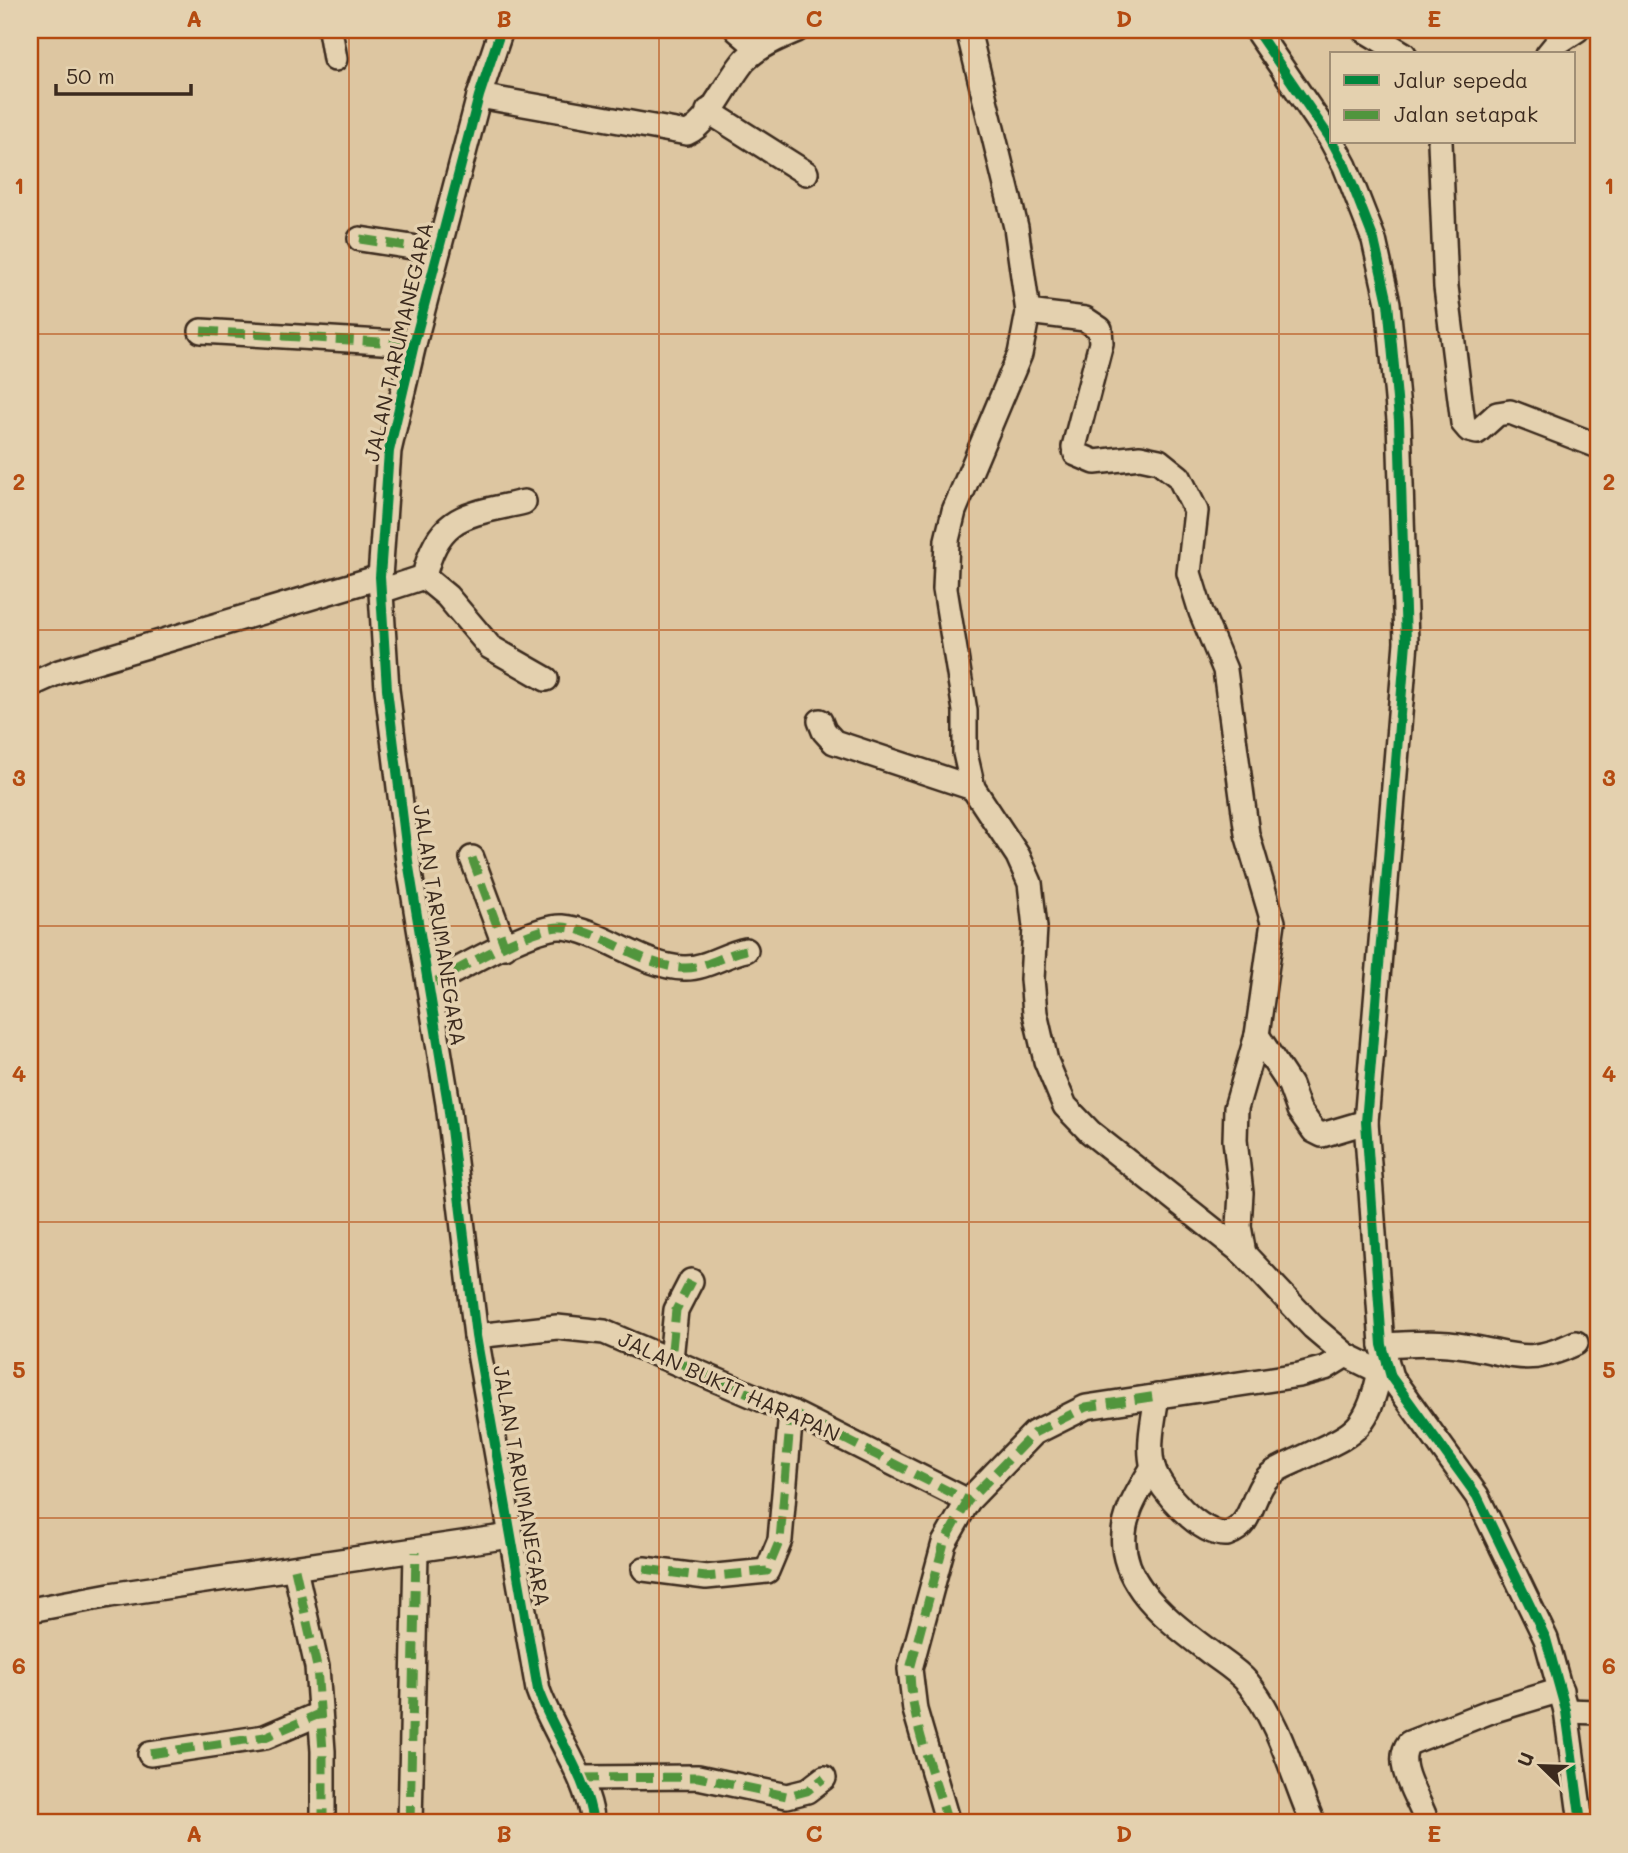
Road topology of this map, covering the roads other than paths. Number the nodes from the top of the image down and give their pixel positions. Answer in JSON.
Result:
{"nodes":[{"id":1,"x":330,"y":30,"type":"edge"},
{"id":2,"x":502,"y":30,"type":"edge"},
{"id":3,"x":737,"y":30,"type":"edge"},
{"id":4,"x":797,"y":30,"type":"edge"},
{"id":5,"x":968,"y":30,"type":"edge"},
{"id":6,"x":1256,"y":30,"type":"edge"},
{"id":7,"x":1364,"y":30,"type":"edge"},
{"id":8,"x":1577,"y":30,"type":"edge"},
{"id":9,"x":758,"y":48,"type":"junction"},
{"id":10,"x":1401,"y":52,"type":"edge"},
{"id":11,"x":1550,"y":52,"type":"edge"},
{"id":12,"x":335,"y":59,"type":"dead end"},
{"id":13,"x":479,"y":96,"type":"junction"},
{"id":14,"x":709,"y":111,"type":"junction"},
{"id":15,"x":1330,"y":138,"type":"edge"},
{"id":16,"x":1333,"y":144,"type":"edge"},
{"id":17,"x":1440,"y":144,"type":"edge"},
{"id":18,"x":806,"y":173,"type":"dead end"},
{"id":19,"x":360,"y":239,"type":"dead end"},
{"id":20,"x":438,"y":251,"type":"junction"},
{"id":21,"x":1028,"y":312,"type":"junction"},
{"id":22,"x":201,"y":331,"type":"dead end"},
{"id":23,"x":414,"y":344,"type":"junction"},
{"id":24,"x":1598,"y":446,"type":"edge"},
{"id":25,"x":524,"y":502,"type":"dead end"},
{"id":26,"x":425,"y":576,"type":"junction"},
{"id":27,"x":380,"y":584,"type":"junction"},
{"id":28,"x":546,"y":679,"type":"dead end"},
{"id":29,"x":30,"y":685,"type":"edge"},
{"id":30,"x":820,"y":721,"type":"dead end"},
{"id":31,"x":972,"y":788,"type":"junction"},
{"id":32,"x":472,"y":858,"type":"dead end"},
{"id":33,"x":505,"y":947,"type":"junction"},
{"id":34,"x":746,"y":950,"type":"dead end"},
{"id":35,"x":429,"y":985,"type":"junction"},
{"id":36,"x":1257,"y":1035,"type":"junction"},
{"id":37,"x":1366,"y":1122,"type":"junction"},
{"id":38,"x":1244,"y":1254,"type":"junction"},
{"id":39,"x":691,"y":1281,"type":"dead end"},
{"id":40,"x":476,"y":1335,"type":"junction"},
{"id":41,"x":1576,"y":1343,"type":"dead end"},
{"id":42,"x":1382,"y":1345,"type":"junction"},
{"id":43,"x":1346,"y":1355,"type":"junction"},
{"id":44,"x":671,"y":1359,"type":"junction"},
{"id":45,"x":1386,"y":1374,"type":"junction"},
{"id":46,"x":1157,"y":1396,"type":"junction"},
{"id":47,"x":790,"y":1412,"type":"junction"},
{"id":48,"x":1153,"y":1466,"type":"junction"},
{"id":49,"x":968,"y":1501,"type":"junction"},
{"id":50,"x":510,"y":1536,"type":"junction"},
{"id":51,"x":416,"y":1552,"type":"junction"},
{"id":52,"x":295,"y":1569,"type":"junction"},
{"id":53,"x":644,"y":1569,"type":"dead end"},
{"id":54,"x":30,"y":1610,"type":"edge"},
{"id":55,"x":1563,"y":1700,"type":"junction"},
{"id":56,"x":1598,"y":1712,"type":"edge"},
{"id":57,"x":320,"y":1714,"type":"junction"},
{"id":58,"x":150,"y":1754,"type":"dead end"},
{"id":59,"x":824,"y":1778,"type":"dead end"},
{"id":60,"x":581,"y":1779,"type":"junction"},
{"id":61,"x":323,"y":1823,"type":"edge"},
{"id":62,"x":410,"y":1823,"type":"edge"},
{"id":63,"x":593,"y":1823,"type":"edge"},
{"id":64,"x":948,"y":1823,"type":"edge"},
{"id":65,"x":1313,"y":1823,"type":"edge"},
{"id":66,"x":1427,"y":1823,"type":"edge"},
{"id":67,"x":1581,"y":1823,"type":"edge"}],
"edges":[{"from":1,"to":12,"type":"street"},
{"from":2,"to":13,"type":"street","name":"JALAN TARUMANEGARA"},
{"from":3,"to":9,"type":"street"},
{"from":4,"to":9,"type":"street"},
{"from":5,"to":21,"type":"street"},
{"from":6,"to":15,"type":"street"},
{"from":7,"to":10,"type":"street"},
{"from":8,"to":11,"type":"street"},
{"from":9,"to":14,"type":"street"},
{"from":13,"to":14,"type":"street"},
{"from":13,"to":20,"type":"street","name":"JALAN TARUMANEGARA"},
{"from":14,"to":18,"type":"street"},
{"from":16,"to":37,"type":"street"},
{"from":17,"to":24,"type":"street"},
{"from":19,"to":20,"type":"street"},
{"from":20,"to":23,"type":"street","name":"JALAN TARUMANEGARA"},
{"from":21,"to":31,"type":"street"},
{"from":21,"to":36,"type":"street"},
{"from":22,"to":23,"type":"street"},
{"from":23,"to":27,"type":"street","name":"JALAN TARUMANEGARA"},
{"from":25,"to":26,"type":"street"},
{"from":26,"to":27,"type":"street"},
{"from":26,"to":28,"type":"street"},
{"from":27,"to":29,"type":"street"},
{"from":27,"to":35,"type":"street","name":"JALAN TARUMANEGARA"},
{"from":30,"to":31,"type":"street"},
{"from":31,"to":38,"type":"street"},
{"from":32,"to":33,"type":"street"},
{"from":33,"to":34,"type":"street"},
{"from":33,"to":35,"type":"street"},
{"from":35,"to":40,"type":"street","name":"JALAN TARUMANEGARA"},
{"from":36,"to":37,"type":"street"},
{"from":36,"to":38,"type":"street"},
{"from":37,"to":42,"type":"street"},
{"from":38,"to":43,"type":"street"},
{"from":39,"to":44,"type":"street"},
{"from":40,"to":44,"type":"street","name":"JALAN BUKIT HARAPAN"},
{"from":40,"to":50,"type":"street","name":"JALAN TARUMANEGARA"},
{"from":41,"to":42,"type":"street"},
{"from":42,"to":45,"type":"street"},
{"from":43,"to":45,"type":"street"},
{"from":43,"to":46,"type":"street"},
{"from":44,"to":47,"type":"street","name":"JALAN BUKIT HARAPAN"},
{"from":45,"to":48,"type":"street"},
{"from":45,"to":55,"type":"street"},
{"from":46,"to":48,"type":"street"},
{"from":46,"to":49,"type":"street"},
{"from":47,"to":49,"type":"street","name":"JALAN BUKIT HARAPAN"},
{"from":47,"to":53,"type":"street"},
{"from":48,"to":65,"type":"street"},
{"from":49,"to":64,"type":"street"},
{"from":50,"to":51,"type":"street"},
{"from":50,"to":60,"type":"street","name":"JALAN TARUMANEGARA"},
{"from":51,"to":52,"type":"street"},
{"from":51,"to":62,"type":"street"},
{"from":52,"to":54,"type":"street"},
{"from":52,"to":57,"type":"street"},
{"from":55,"to":56,"type":"street"},
{"from":55,"to":66,"type":"street"},
{"from":55,"to":67,"type":"street"},
{"from":57,"to":58,"type":"street"},
{"from":57,"to":61,"type":"street"},
{"from":59,"to":60,"type":"street"},
{"from":60,"to":63,"type":"street","name":"JALAN TARUMANEGARA"}]}
